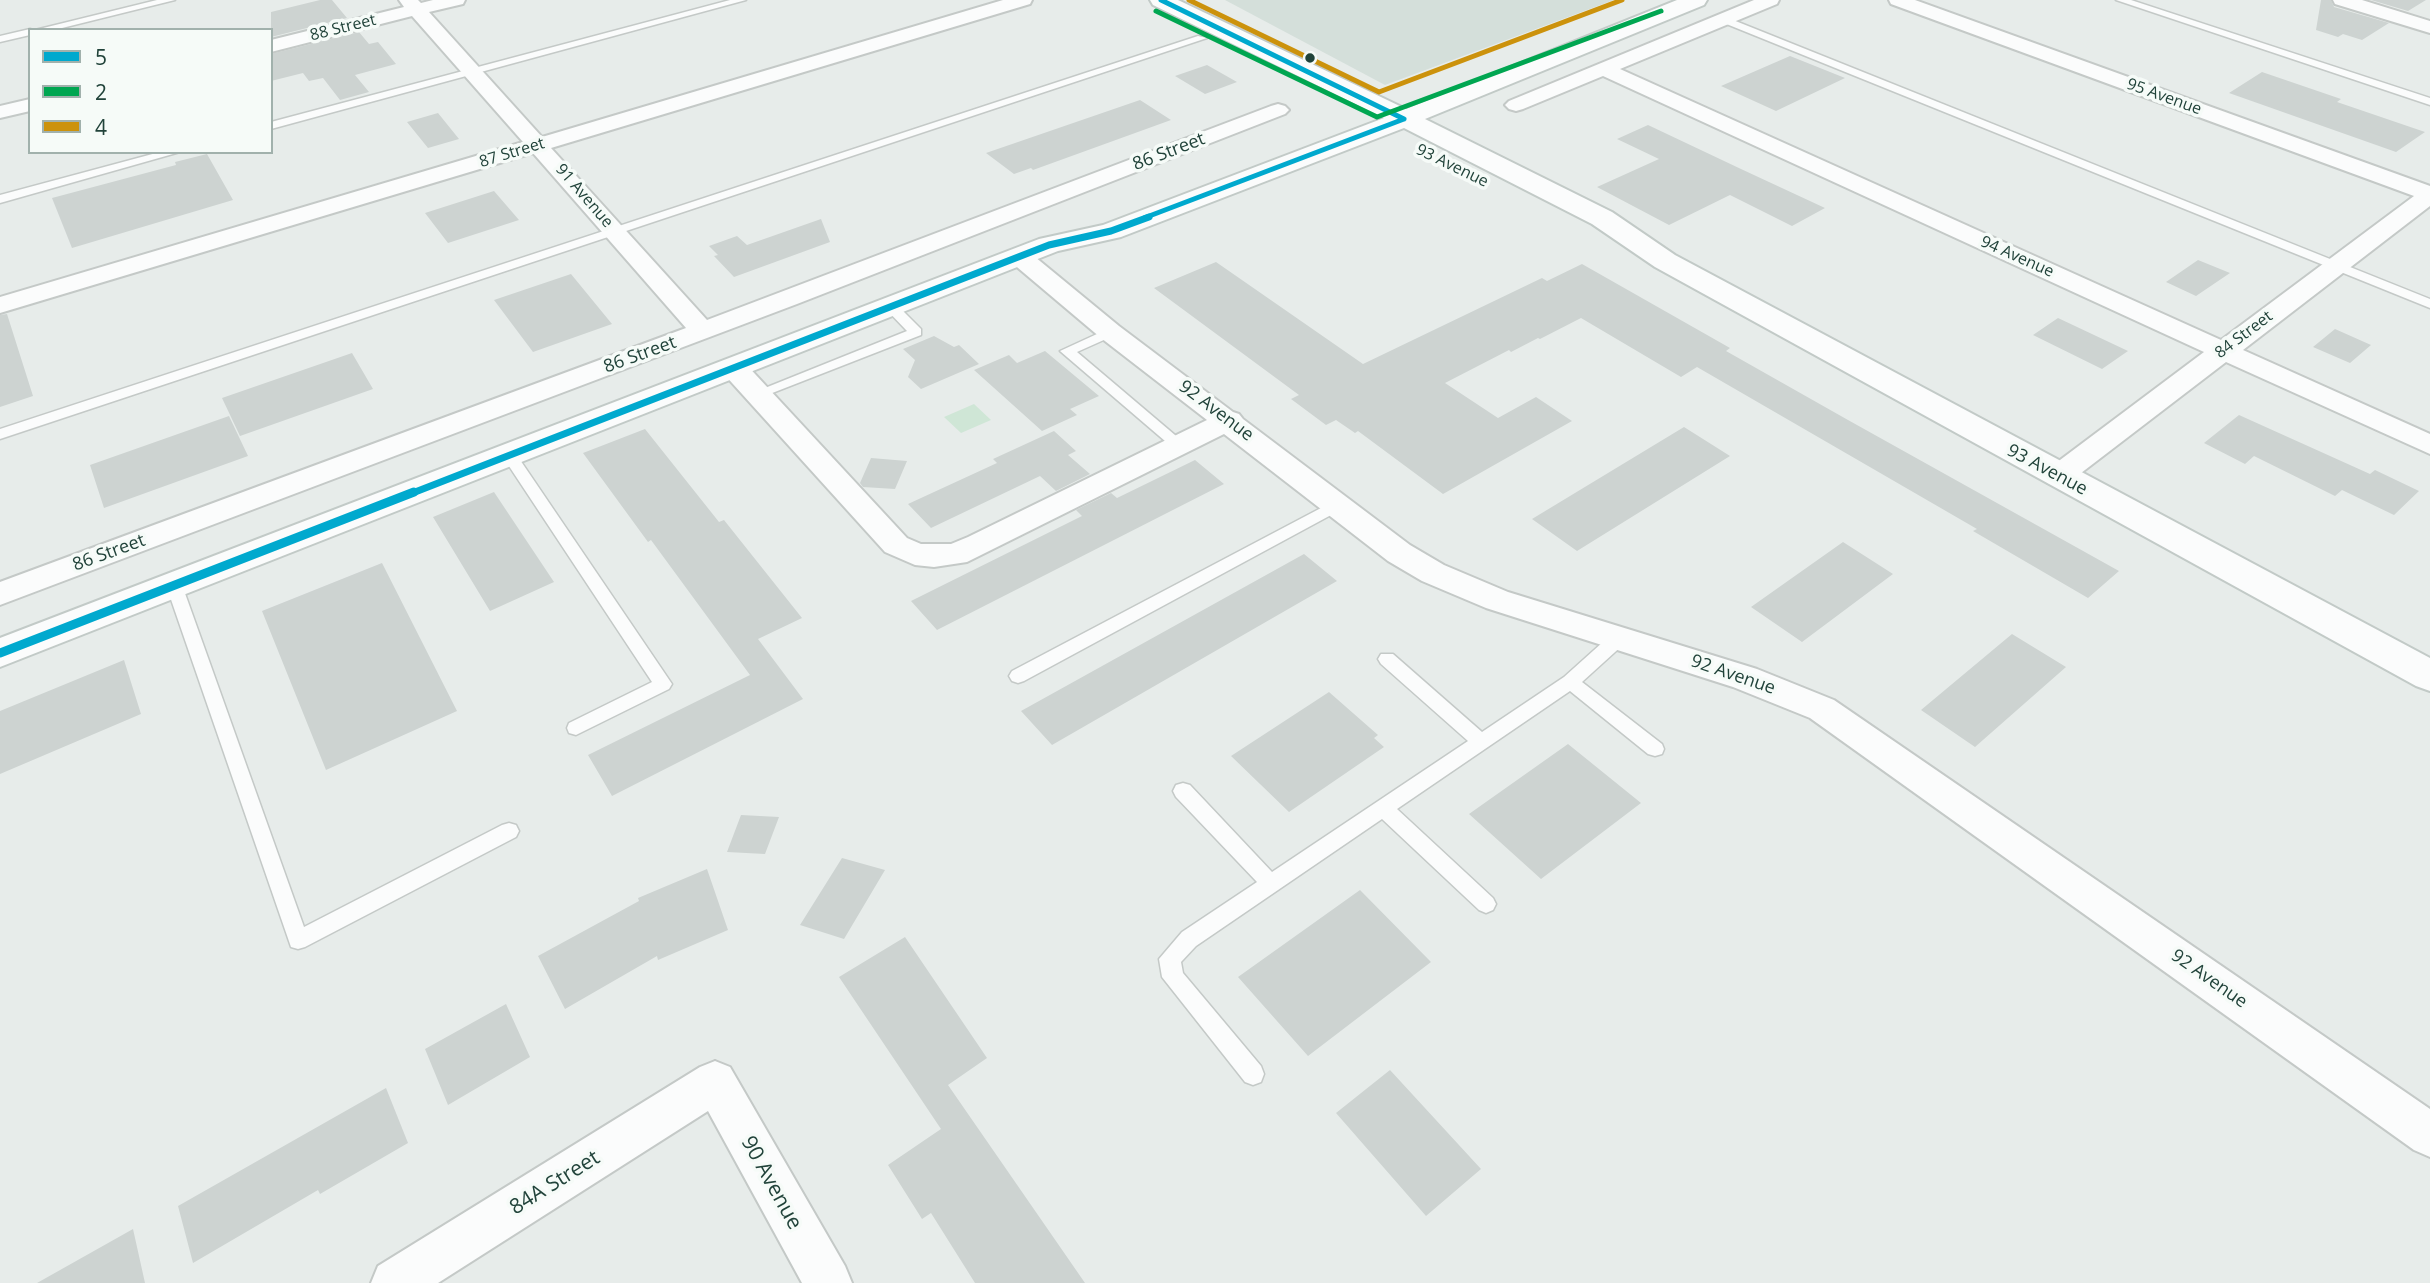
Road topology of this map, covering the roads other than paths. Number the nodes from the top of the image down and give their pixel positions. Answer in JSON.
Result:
{"nodes":[{"id":1,"x":170,"y":0,"type":"edge"},
{"id":2,"x":456,"y":0,"type":"edge"},
{"id":3,"x":741,"y":0,"type":"edge"},
{"id":4,"x":1023,"y":0,"type":"edge"},
{"id":5,"x":1134,"y":0,"type":"edge"},
{"id":6,"x":1161,"y":0,"type":"edge"},
{"id":7,"x":1657,"y":0,"type":"edge"},
{"id":8,"x":1696,"y":0,"type":"edge"},
{"id":9,"x":1770,"y":0,"type":"edge"},
{"id":10,"x":1898,"y":0,"type":"edge"},
{"id":11,"x":2121,"y":0,"type":"edge"},
{"id":12,"x":2342,"y":0,"type":"edge"},
{"id":13,"x":413,"y":5,"type":"edge"},
{"id":14,"x":1723,"y":19,"type":"junction"},
{"id":15,"x":2430,"y":27,"type":"edge"},
{"id":16,"x":49,"y":28,"type":"edge"},
{"id":17,"x":28,"y":32,"type":"edge"},
{"id":18,"x":1202,"y":38,"type":"junction"},
{"id":19,"x":0,"y":39,"type":"edge"},
{"id":20,"x":273,"y":45,"type":"edge"},
{"id":21,"x":1603,"y":69,"type":"junction"},
{"id":22,"x":474,"y":72,"type":"junction"},
{"id":23,"x":2430,"y":102,"type":"edge"},
{"id":24,"x":1516,"y":105,"type":"dead end"},
{"id":25,"x":28,"y":106,"type":"edge"},
{"id":26,"x":1278,"y":110,"type":"dead end"},
{"id":27,"x":0,"y":113,"type":"edge"},
{"id":28,"x":1351,"y":115,"type":"junction"},
{"id":29,"x":1378,"y":117,"type":"junction"},
{"id":30,"x":1404,"y":119,"type":"junction"},
{"id":31,"x":273,"y":125,"type":"edge"},
{"id":32,"x":540,"y":145,"type":"junction"},
{"id":33,"x":167,"y":154,"type":"edge"},
{"id":34,"x":2430,"y":195,"type":"edge"},
{"id":35,"x":0,"y":199,"type":"edge"},
{"id":36,"x":615,"y":231,"type":"junction"},
{"id":37,"x":1035,"y":251,"type":"junction"},
{"id":38,"x":1665,"y":261,"type":"junction"},
{"id":39,"x":2336,"y":265,"type":"junction"},
{"id":40,"x":2430,"y":304,"type":"edge"},
{"id":41,"x":0,"y":305,"type":"edge"},
{"id":42,"x":890,"y":306,"type":"junction"},
{"id":43,"x":703,"y":331,"type":"junction"},
{"id":44,"x":1110,"y":332,"type":"junction"},
{"id":45,"x":2223,"y":351,"type":"junction"},
{"id":46,"x":733,"y":367,"type":"junction"},
{"id":47,"x":757,"y":394,"type":"junction"},
{"id":48,"x":1228,"y":420,"type":"junction"},
{"id":49,"x":0,"y":435,"type":"edge"},
{"id":50,"x":1177,"y":444,"type":"junction"},
{"id":51,"x":2430,"y":445,"type":"edge"},
{"id":52,"x":509,"y":454,"type":"junction"},
{"id":53,"x":2058,"y":476,"type":"junction"},
{"id":54,"x":1338,"y":504,"type":"junction"},
{"id":55,"x":174,"y":585,"type":"junction"},
{"id":56,"x":0,"y":594,"type":"edge"},
{"id":57,"x":1619,"y":638,"type":"junction"},
{"id":58,"x":0,"y":653,"type":"edge"},
{"id":59,"x":1387,"y":659,"type":"dead end"},
{"id":60,"x":1018,"y":676,"type":"dead end"},
{"id":61,"x":2430,"y":676,"type":"edge"},
{"id":62,"x":1570,"y":682,"type":"junction"},
{"id":63,"x":576,"y":728,"type":"dead end"},
{"id":64,"x":1481,"y":742,"type":"junction"},
{"id":65,"x":1655,"y":749,"type":"dead end"},
{"id":66,"x":1183,"y":791,"type":"dead end"},
{"id":67,"x":1383,"y":808,"type":"junction"},
{"id":68,"x":509,"y":831,"type":"dead end"},
{"id":69,"x":1271,"y":884,"type":"junction"},
{"id":70,"x":1486,"y":904,"type":"dead end"},
{"id":71,"x":1253,"y":1074,"type":"dead end"},
{"id":72,"x":715,"y":1082,"type":"joint"},
{"id":73,"x":2430,"y":1135,"type":"edge"},
{"id":74,"x":395,"y":1283,"type":"edge"},
{"id":75,"x":828,"y":1283,"type":"edge"}],
"edges":[{"from":1,"to":16,"type":"lane"},
{"from":2,"to":13,"type":"street","name":"88 Street"},
{"from":3,"to":22,"type":"lane"},
{"from":4,"to":32,"type":"street","name":"87 Street"},
{"from":5,"to":18,"type":"main road","name":"93 Avenue"},
{"from":6,"to":29,"type":"main road","name":"93 Avenue"},
{"from":7,"to":29,"type":"main road","name":"86 Street"},
{"from":8,"to":30,"type":"main road","name":"86 Street"},
{"from":9,"to":14,"type":"street"},
{"from":10,"to":34,"type":"street","name":"95 Avenue"},
{"from":11,"to":23,"type":"lane"},
{"from":12,"to":15,"type":"street"},
{"from":13,"to":20,"type":"street","name":"88 Street"},
{"from":13,"to":22,"type":"street","name":"91 Avenue"},
{"from":14,"to":21,"type":"street"},
{"from":14,"to":39,"type":"lane"},
{"from":17,"to":19,"type":"lane"},
{"from":18,"to":28,"type":"main road","name":"93 Avenue"},
{"from":18,"to":36,"type":"lane"},
{"from":21,"to":24,"type":"street"},
{"from":21,"to":45,"type":"street","name":"94 Avenue"},
{"from":22,"to":31,"type":"lane"},
{"from":22,"to":32,"type":"street","name":"91 Avenue"},
{"from":25,"to":27,"type":"street"},
{"from":26,"to":43,"type":"street","name":"86 Street"},
{"from":28,"to":29,"type":"main road","name":"93 Avenue"},
{"from":28,"to":37,"type":"main road","name":"86 Street"},
{"from":29,"to":30,"type":"main road","name":"86 Street"},
{"from":29,"to":37,"type":"main road","name":"86 Street"},
{"from":29,"to":38,"type":"main road","name":"93 Avenue"},
{"from":30,"to":38,"type":"main road","name":"93 Avenue"},
{"from":32,"to":36,"type":"street","name":"91 Avenue"},
{"from":32,"to":41,"type":"street","name":"87 Street"},
{"from":33,"to":35,"type":"lane"},
{"from":34,"to":39,"type":"street","name":"84 Street"},
{"from":36,"to":43,"type":"street","name":"91 Avenue"},
{"from":36,"to":49,"type":"lane"},
{"from":37,"to":42,"type":"main road","name":"86 Street"},
{"from":37,"to":44,"type":"street","name":"92 Avenue"},
{"from":38,"to":53,"type":"main road","name":"93 Avenue"},
{"from":39,"to":40,"type":"lane"},
{"from":39,"to":45,"type":"street","name":"84 Street"},
{"from":42,"to":46,"type":"main road","name":"86 Street"},
{"from":42,"to":47,"type":"lane"},
{"from":43,"to":56,"type":"street","name":"86 Street"},
{"from":44,"to":48,"type":"street","name":"92 Avenue"},
{"from":44,"to":50,"type":"lane"},
{"from":45,"to":51,"type":"street","name":"94 Avenue"},
{"from":45,"to":53,"type":"street","name":"84 Street"},
{"from":46,"to":47,"type":"street"},
{"from":46,"to":52,"type":"main road","name":"86 Street"},
{"from":47,"to":50,"type":"street"},
{"from":48,"to":50,"type":"street"},
{"from":48,"to":54,"type":"street","name":"92 Avenue"},
{"from":52,"to":55,"type":"main road","name":"86 Street"},
{"from":52,"to":63,"type":"lane"},
{"from":53,"to":61,"type":"main road","name":"93 Avenue"},
{"from":54,"to":57,"type":"street","name":"92 Avenue"},
{"from":54,"to":60,"type":"lane"},
{"from":55,"to":58,"type":"main road","name":"86 Street"},
{"from":55,"to":68,"type":"lane"},
{"from":57,"to":62,"type":"lane"},
{"from":57,"to":73,"type":"street","name":"92 Avenue"},
{"from":59,"to":64,"type":"lane"},
{"from":62,"to":64,"type":"lane"},
{"from":62,"to":65,"type":"lane"},
{"from":64,"to":67,"type":"lane"},
{"from":66,"to":69,"type":"lane"},
{"from":67,"to":69,"type":"lane"},
{"from":67,"to":70,"type":"lane"},
{"from":69,"to":71,"type":"lane"},
{"from":72,"to":74,"type":"street","name":"84A Street"},
{"from":72,"to":75,"type":"street","name":"90 Avenue"}]}
